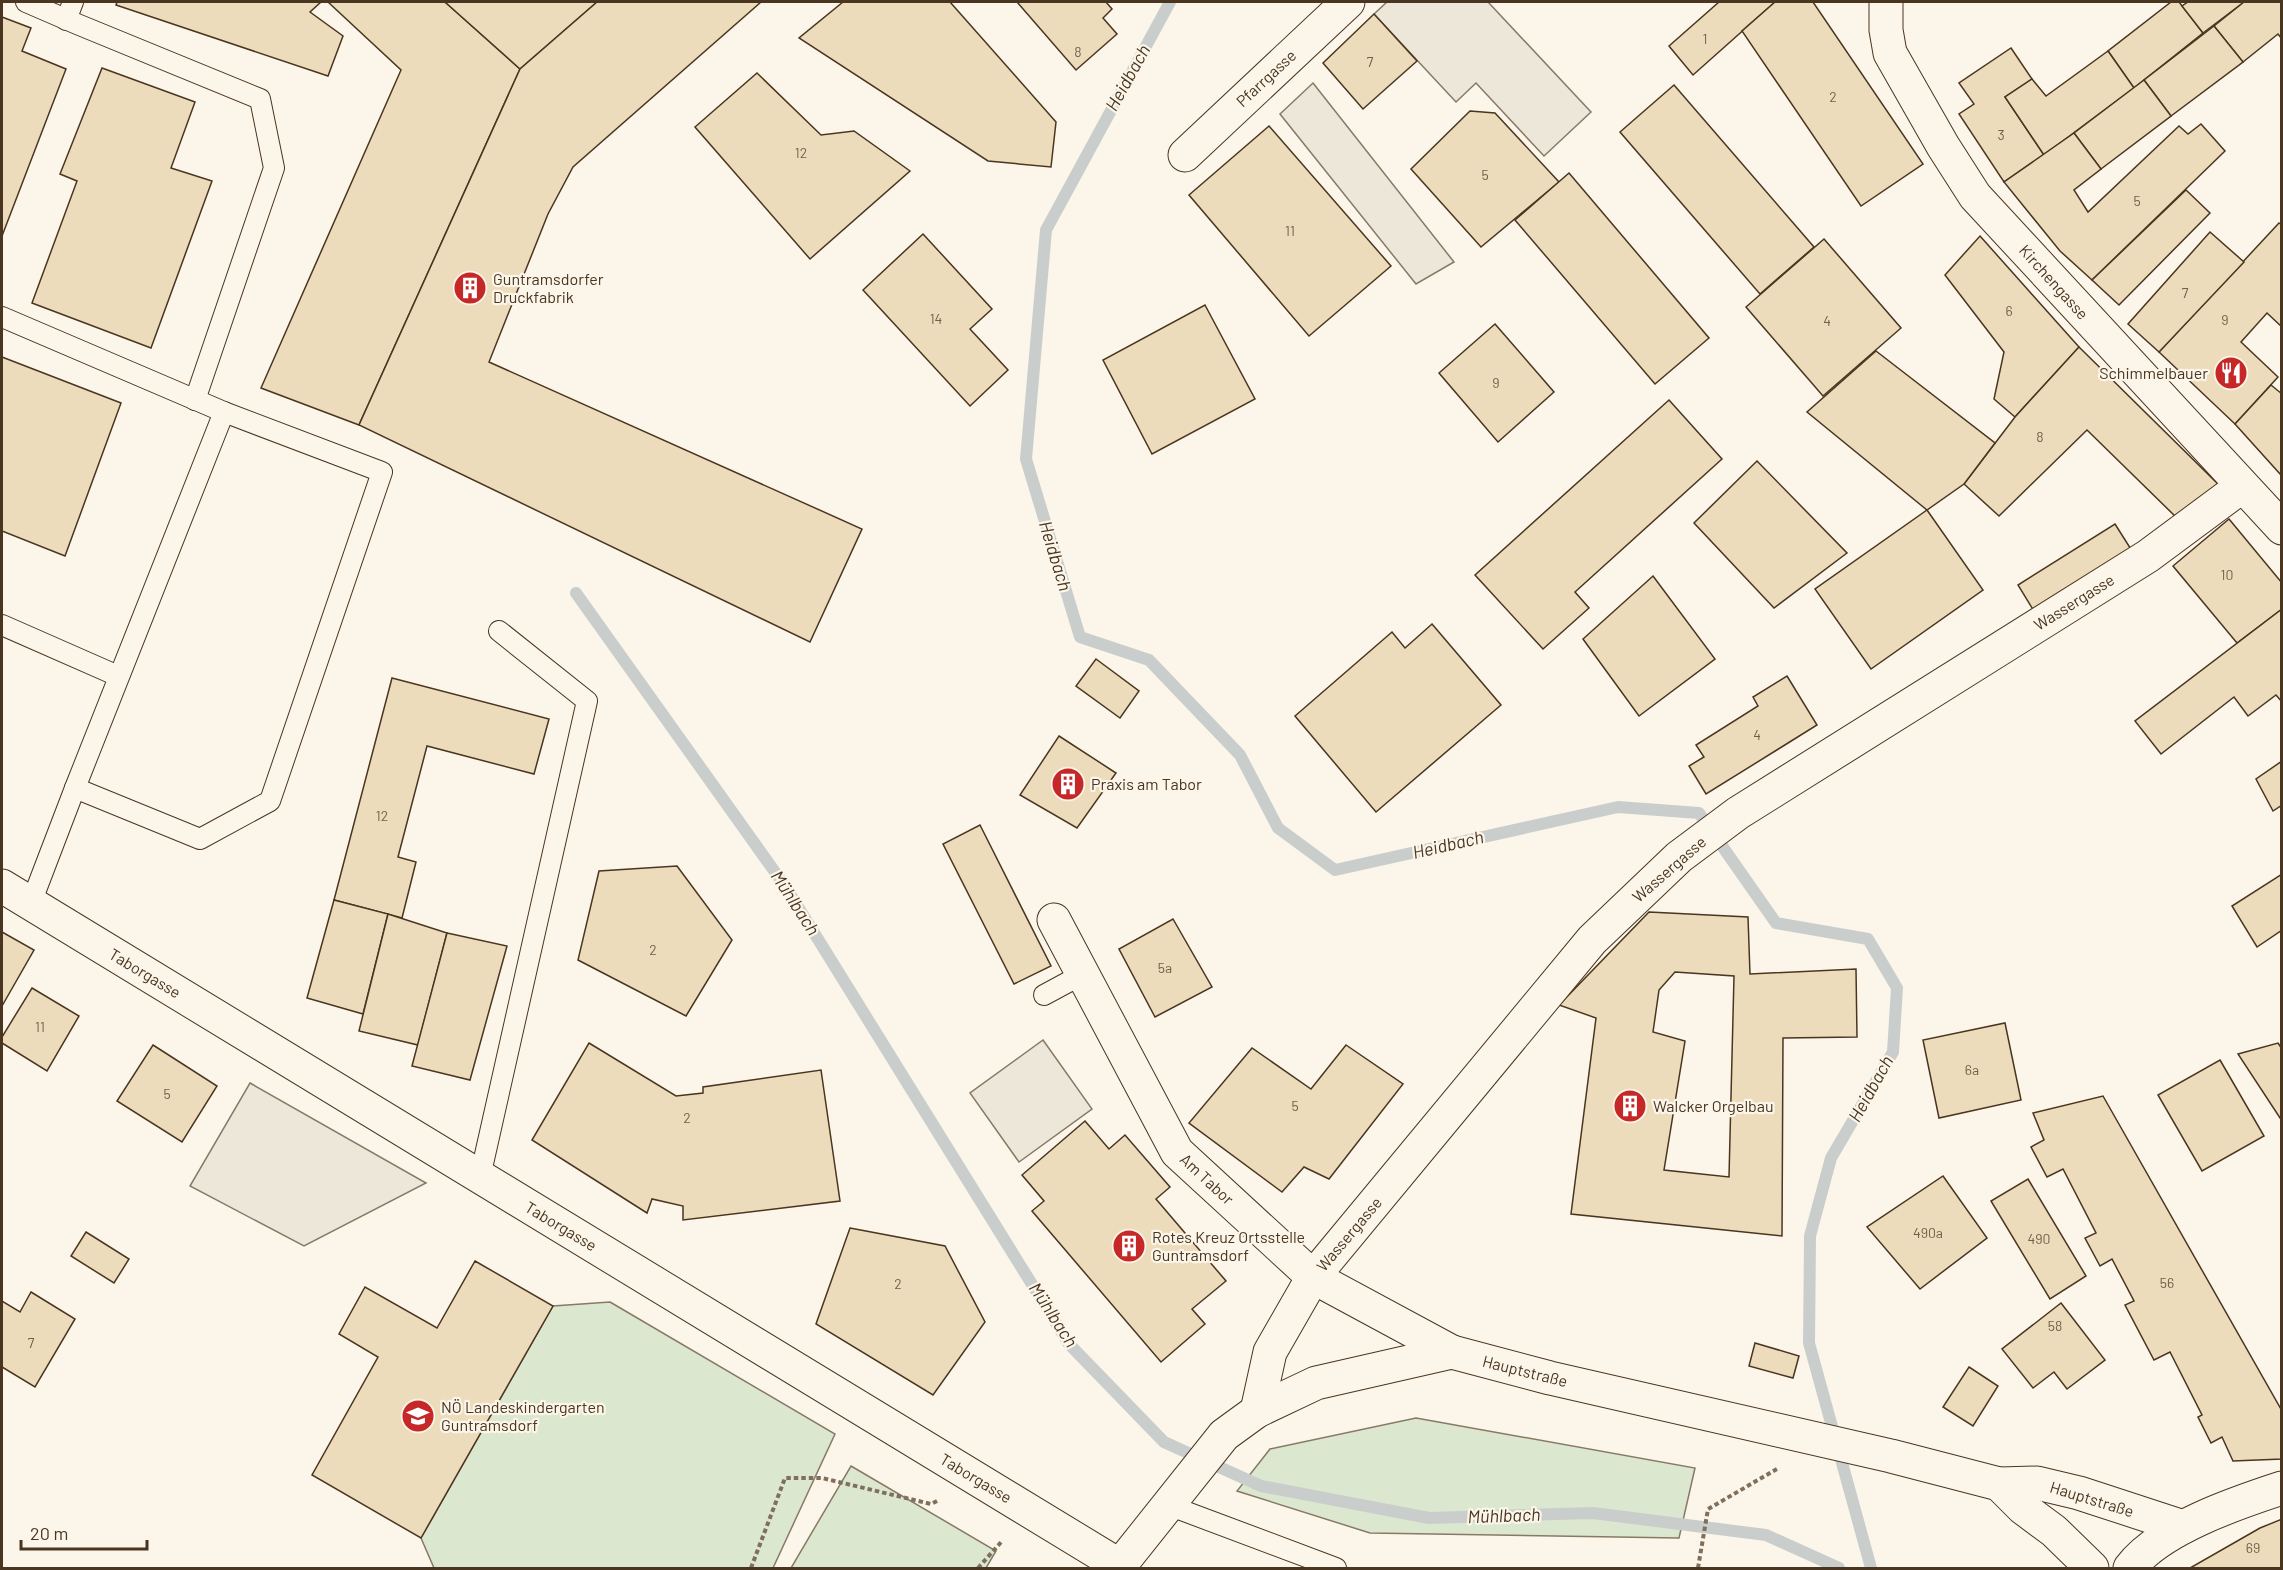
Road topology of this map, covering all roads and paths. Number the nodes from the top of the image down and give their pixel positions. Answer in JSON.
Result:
{"nodes":[{"id":1,"x":26,"y":2,"type":"edge"},
{"id":2,"x":1348,"y":2,"type":"edge"},
{"id":3,"x":1886,"y":2,"type":"edge"},
{"id":4,"x":69,"y":11,"type":"edge"},
{"id":5,"x":1185,"y":155,"type":"dead end"},
{"id":6,"x":2,"y":316,"type":"edge"},
{"id":7,"x":195,"y":400,"type":"junction"},
{"id":8,"x":224,"y":412,"type":"junction"},
{"id":9,"x":2241,"y":487,"type":"junction"},
{"id":10,"x":2282,"y":528,"type":"edge"},
{"id":11,"x":2,"y":626,"type":"edge"},
{"id":12,"x":499,"y":631,"type":"dead end"},
{"id":13,"x":118,"y":676,"type":"junction"},
{"id":14,"x":75,"y":788,"type":"junction"},
{"id":15,"x":2,"y":886,"type":"edge"},
{"id":16,"x":31,"y":903,"type":"junction"},
{"id":17,"x":1054,"y":920,"type":"dead end"},
{"id":18,"x":1083,"y":974,"type":"junction"},
{"id":19,"x":1044,"y":995,"type":"dead end"},
{"id":20,"x":480,"y":1177,"type":"junction"},
{"id":21,"x":1313,"y":1277,"type":"junction"},
{"id":22,"x":1452,"y":1352,"type":"junction"},
{"id":23,"x":1257,"y":1411,"type":"junction"},
{"id":24,"x":1804,"y":1437,"type":"junction"},
{"id":25,"x":984,"y":1483,"type":"junction"},
{"id":26,"x":1999,"y":1484,"type":"junction"},
{"id":27,"x":2282,"y":1488,"type":"edge"},
{"id":28,"x":1177,"y":1494,"type":"junction"},
{"id":29,"x":2183,"y":1527,"type":"junction"},
{"id":30,"x":1120,"y":1568,"type":"edge"},
{"id":31,"x":752,"y":1569,"type":"edge"},
{"id":32,"x":1336,"y":1569,"type":"edge"},
{"id":33,"x":1698,"y":1569,"type":"edge"},
{"id":34,"x":2092,"y":1569,"type":"edge"},
{"id":35,"x":2130,"y":1569,"type":"edge"}],
"edges":[{"from":1,"to":4,"type":"lane"},
{"from":2,"to":5,"type":"street","name":"Pfarrgasse"},
{"from":3,"to":9,"type":"street","name":"Kirchengasse"},
{"from":4,"to":7,"type":"lane"},
{"from":6,"to":7,"type":"lane"},
{"from":7,"to":8,"type":"lane"},
{"from":8,"to":13,"type":"lane"},
{"from":8,"to":14,"type":"lane"},
{"from":9,"to":10,"type":"street","name":"Kirchengasse"},
{"from":9,"to":21,"type":"street","name":"Wassergasse"},
{"from":11,"to":13,"type":"lane"},
{"from":12,"to":20,"type":"lane"},
{"from":13,"to":14,"type":"lane"},
{"from":14,"to":16,"type":"lane"},
{"from":15,"to":16,"type":"street","name":"Taborgasse"},
{"from":16,"to":20,"type":"street","name":"Taborgasse"},
{"from":17,"to":18,"type":"street","name":"Am Tabor"},
{"from":18,"to":19,"type":"lane"},
{"from":18,"to":21,"type":"street","name":"Am Tabor"},
{"from":20,"to":25,"type":"street","name":"Taborgasse"},
{"from":21,"to":22,"type":"street","name":"Am Tabor"},
{"from":21,"to":23,"type":"street","name":"Wassergasse"},
{"from":22,"to":23,"type":"street","name":"Hauptstraße"},
{"from":22,"to":24,"type":"street","name":"Hauptstraße"},
{"from":23,"to":28,"type":"street","name":"Hauptstraße"},
{"from":24,"to":26,"type":"street","name":"Hauptstraße"},
{"from":24,"to":33,"type":"path"},
{"from":25,"to":30,"type":"street","name":"Taborgasse"},
{"from":25,"to":31,"type":"path"},
{"from":26,"to":29,"type":"street","name":"Hauptstraße"},
{"from":26,"to":34,"type":"street","name":"Hauptstraße"},
{"from":27,"to":29,"type":"street"},
{"from":28,"to":30,"type":"street","name":"Hauptstraße"},
{"from":28,"to":32,"type":"lane"},
{"from":29,"to":35,"type":"street"}]}
